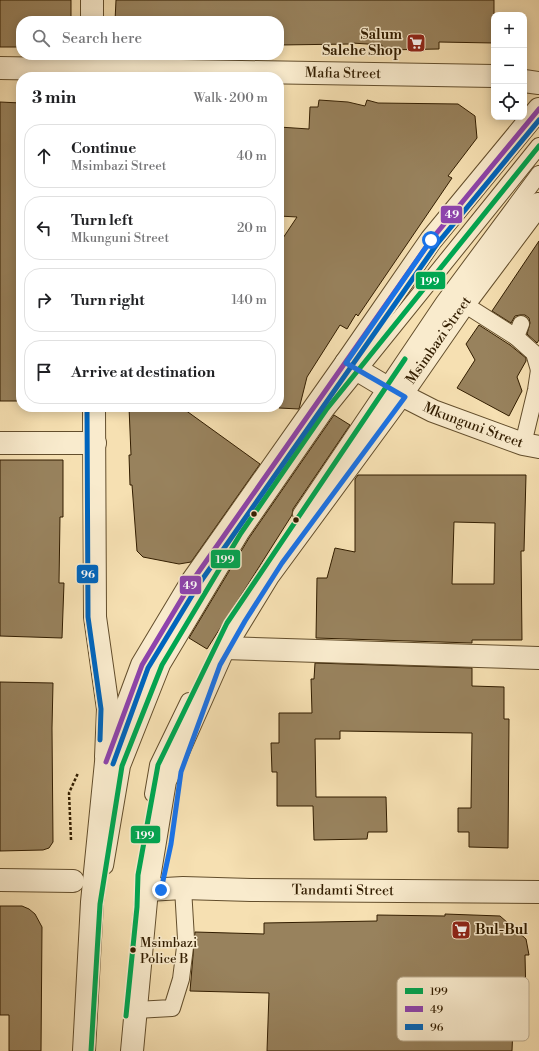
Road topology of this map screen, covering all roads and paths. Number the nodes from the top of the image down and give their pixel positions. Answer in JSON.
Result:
{"nodes":[{"id":1,"x":92,"y":0,"type":"edge"},
{"id":2,"x":92,"y":16,"type":"edge"},
{"id":3,"x":92,"y":67,"type":"edge"},
{"id":4,"x":0,"y":68,"type":"edge"},
{"id":5,"x":491,"y":76,"type":"edge"},
{"id":6,"x":527,"y":81,"type":"edge"},
{"id":7,"x":539,"y":83,"type":"edge"},
{"id":8,"x":539,"y":110,"type":"edge"},
{"id":9,"x":539,"y":146,"type":"edge"},
{"id":10,"x":539,"y":174,"type":"edge"},
{"id":11,"x":539,"y":204,"type":"edge"},
{"id":12,"x":464,"y":304,"type":"junction"},
{"id":13,"x":352,"y":366,"type":"junction"},
{"id":14,"x":539,"y":370,"type":"edge"},
{"id":15,"x":394,"y":391,"type":"junction"},
{"id":16,"x":94,"y":412,"type":"edge"},
{"id":17,"x":0,"y":443,"type":"edge"},
{"id":18,"x":95,"y":443,"type":"junction"},
{"id":19,"x":531,"y":445,"type":"edge"},
{"id":20,"x":224,"y":648,"type":"junction"},
{"id":21,"x":539,"y":658,"type":"edge"},
{"id":22,"x":106,"y":762,"type":"junction"},
{"id":23,"x":0,"y":880,"type":"edge"},
{"id":24,"x":73,"y":881,"type":"dead end"},
{"id":25,"x":183,"y":888,"type":"junction"},
{"id":26,"x":147,"y":890,"type":"junction"},
{"id":27,"x":539,"y":892,"type":"edge"},
{"id":28,"x":136,"y":1010,"type":"junction"},
{"id":29,"x":84,"y":1051,"type":"edge"},
{"id":30,"x":91,"y":1051,"type":"edge"},
{"id":31,"x":124,"y":1051,"type":"edge"},
{"id":32,"x":132,"y":1051,"type":"edge"}],
"edges":[{"from":1,"to":2,"type":"street"},
{"from":3,"to":4,"type":"street","name":"Mafia Street"},
{"from":3,"to":5,"type":"street","name":"Mafia Street"},
{"from":6,"to":7,"type":"street"},
{"from":8,"to":13,"type":"street"},
{"from":9,"to":13,"type":"lane"},
{"from":10,"to":15,"type":"lane"},
{"from":11,"to":12,"type":"street","name":"Msimbazi Street"},
{"from":12,"to":14,"type":"lane"},
{"from":12,"to":15,"type":"street","name":"Msimbazi Street"},
{"from":13,"to":15,"type":"street","name":"Mkunguni Street"},
{"from":13,"to":22,"type":"street"},
{"from":13,"to":30,"type":"lane"},
{"from":14,"to":19,"type":"lane"},
{"from":15,"to":19,"type":"street","name":"Mkunguni Street"},
{"from":15,"to":20,"type":"street","name":"Msimbazi Street"},
{"from":15,"to":31,"type":"lane"},
{"from":16,"to":18,"type":"street"},
{"from":17,"to":18,"type":"street"},
{"from":18,"to":22,"type":"street"},
{"from":20,"to":21,"type":"street"},
{"from":20,"to":26,"type":"street","name":"Msimbazi Street"},
{"from":22,"to":29,"type":"street"},
{"from":23,"to":24,"type":"street"},
{"from":25,"to":26,"type":"street","name":"Tandamti Street"},
{"from":25,"to":27,"type":"street","name":"Tandamti Street"},
{"from":25,"to":28,"type":"lane"},
{"from":26,"to":28,"type":"street","name":"Msimbazi Street"},
{"from":28,"to":32,"type":"street","name":"Msimbazi Street"}]}
